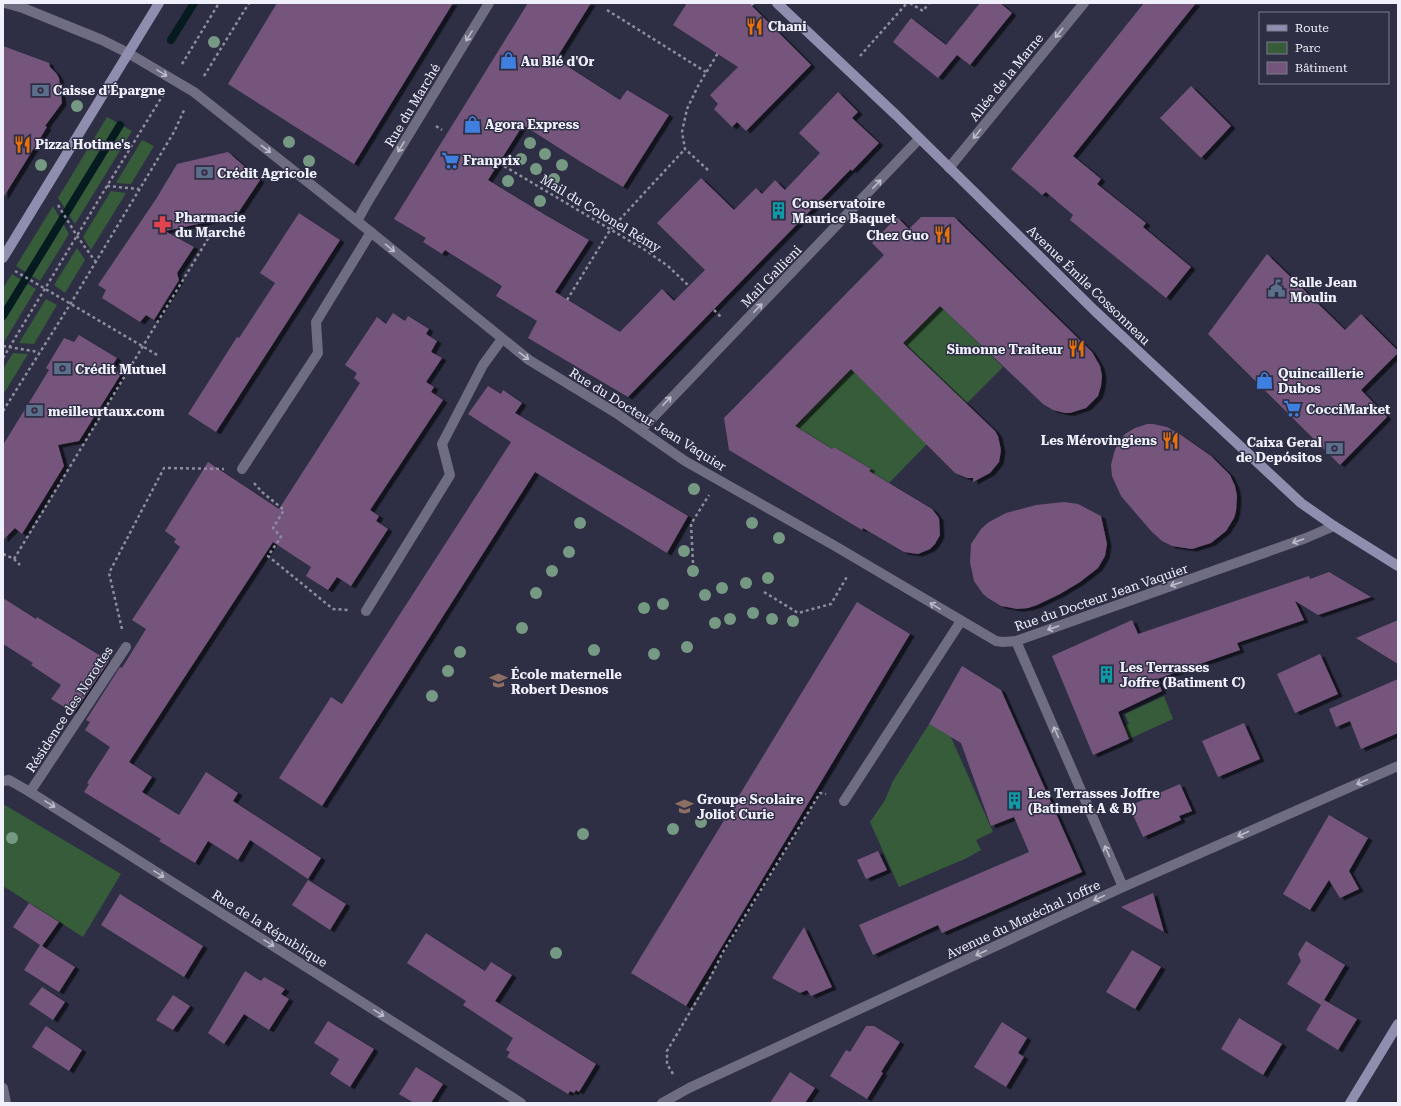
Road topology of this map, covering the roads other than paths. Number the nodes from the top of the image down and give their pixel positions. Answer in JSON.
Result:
{"nodes":[{"id":1,"x":5,"y":3,"type":"edge"},
{"id":2,"x":159,"y":3,"type":"edge"},
{"id":3,"x":489,"y":3,"type":"edge"},
{"id":4,"x":777,"y":3,"type":"edge"},
{"id":5,"x":1084,"y":3,"type":"edge"},
{"id":6,"x":128,"y":53,"type":"junction"},
{"id":7,"x":920,"y":139,"type":"junction"},
{"id":8,"x":949,"y":168,"type":"junction"},
{"id":9,"x":357,"y":221,"type":"junction"},
{"id":10,"x":371,"y":232,"type":"junction"},
{"id":11,"x":3,"y":258,"type":"edge"},
{"id":12,"x":502,"y":339,"type":"junction"},
{"id":13,"x":641,"y":430,"type":"junction"},
{"id":14,"x":242,"y":469,"type":"road end"},
{"id":15,"x":1334,"y":526,"type":"junction"},
{"id":16,"x":1398,"y":566,"type":"edge"},
{"id":17,"x":366,"y":611,"type":"road end"},
{"id":18,"x":961,"y":621,"type":"junction"},
{"id":19,"x":1016,"y":641,"type":"junction"},
{"id":20,"x":126,"y":647,"type":"road end"},
{"id":21,"x":1398,"y":766,"type":"edge"},
{"id":22,"x":3,"y":781,"type":"edge"},
{"id":23,"x":30,"y":792,"type":"junction"},
{"id":24,"x":844,"y":801,"type":"road end"},
{"id":25,"x":1123,"y":887,"type":"junction"},
{"id":26,"x":1398,"y":1024,"type":"edge"},
{"id":27,"x":3,"y":1088,"type":"edge"},
{"id":28,"x":6,"y":1103,"type":"edge"},
{"id":29,"x":520,"y":1103,"type":"edge"},
{"id":30,"x":662,"y":1103,"type":"edge"},
{"id":31,"x":1350,"y":1103,"type":"edge"}],
"edges":[{"from":1,"to":6,"type":"street","name":"Rue du Docteur Jean Vaquier"},
{"from":2,"to":6,"type":"street"},
{"from":3,"to":9,"type":"street","name":"Rue du Marché","one_way":true},
{"from":4,"to":7,"type":"street","name":"Avenue Émile Cossonneau"},
{"from":5,"to":8,"type":"street","name":"Allée de la Marne","one_way":true},
{"from":6,"to":9,"type":"street","name":"Rue du Docteur Jean Vaquier","one_way":true},
{"from":6,"to":11,"type":"street"},
{"from":7,"to":8,"type":"street","name":"Avenue Émile Cossonneau"},
{"from":13,"to":7,"type":"street","name":"Mail Gallieni","one_way":true},
{"from":8,"to":15,"type":"street","name":"Avenue Émile Cossonneau"},
{"from":9,"to":10,"type":"street","name":"Rue du Docteur Jean Vaquier"},
{"from":10,"to":12,"type":"street","name":"Rue du Docteur Jean Vaquier","one_way":true},
{"from":10,"to":14,"type":"street"},
{"from":12,"to":13,"type":"street","name":"Rue du Docteur Jean Vaquier","one_way":true},
{"from":12,"to":17,"type":"street"},
{"from":18,"to":13,"type":"street","name":"Rue du Docteur Jean Vaquier","one_way":true},
{"from":15,"to":16,"type":"street","name":"Avenue Émile Cossonneau"},
{"from":15,"to":19,"type":"street","name":"Rue du Docteur Jean Vaquier","one_way":true},
{"from":18,"to":19,"type":"street","name":"Rue du Docteur Jean Vaquier"},
{"from":18,"to":24,"type":"street"},
{"from":25,"to":19,"type":"street","one_way":true},
{"from":20,"to":23,"type":"street","name":"Résidence des Norottes"},
{"from":21,"to":25,"type":"street","name":"Avenue du Maréchal Joffre","one_way":true},
{"from":22,"to":23,"type":"street","name":"Rue de la République"},
{"from":23,"to":29,"type":"street","name":"Rue de la République","one_way":true},
{"from":25,"to":30,"type":"street","name":"Avenue du Maréchal Joffre","one_way":true},
{"from":26,"to":31,"type":"street"},
{"from":27,"to":28,"type":"street"}]}
